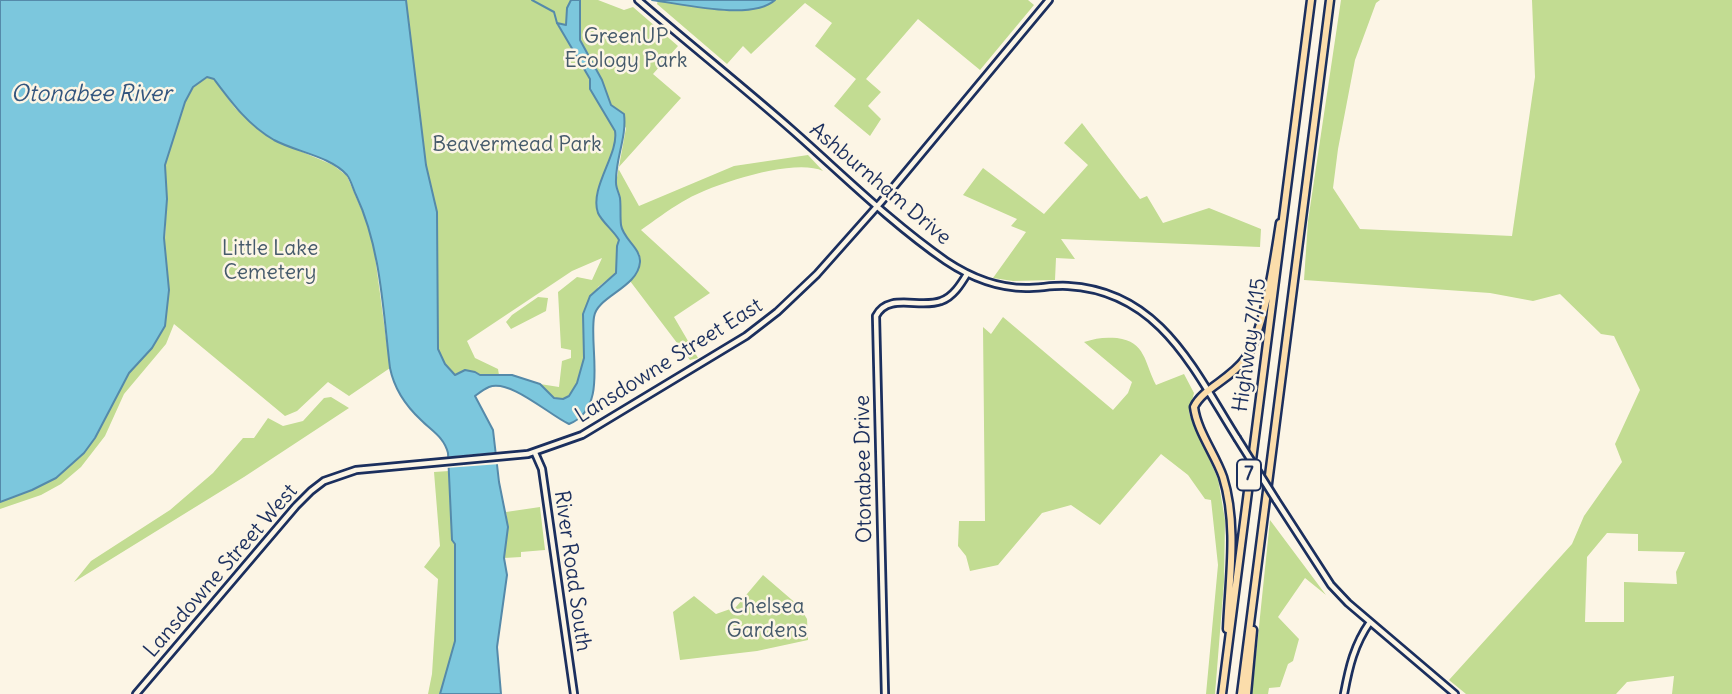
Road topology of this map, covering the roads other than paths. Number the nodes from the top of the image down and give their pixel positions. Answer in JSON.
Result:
{"nodes":[{"id":1,"x":1049,"y":0,"type":"edge"},
{"id":2,"x":1311,"y":0,"type":"edge"},
{"id":3,"x":1330,"y":0,"type":"edge"},
{"id":4,"x":640,"y":2,"type":"edge"},
{"id":5,"x":877,"y":208,"type":"junction"},
{"id":6,"x":1276,"y":257,"type":"junction"},
{"id":7,"x":967,"y":274,"type":"junction"},
{"id":8,"x":1208,"y":392,"type":"junction"},
{"id":9,"x":535,"y":453,"type":"junction"},
{"id":10,"x":502,"y":457,"type":"joint"},
{"id":11,"x":1252,"y":608,"type":"junction"},
{"id":12,"x":1370,"y":622,"type":"junction"},
{"id":13,"x":136,"y":694,"type":"edge"},
{"id":14,"x":574,"y":694,"type":"edge"},
{"id":15,"x":885,"y":694,"type":"edge"},
{"id":16,"x":1222,"y":694,"type":"edge"},
{"id":17,"x":1241,"y":694,"type":"edge"},
{"id":18,"x":1247,"y":694,"type":"edge"},
{"id":19,"x":1344,"y":694,"type":"edge"},
{"id":20,"x":1455,"y":694,"type":"edge"}],
"edges":[{"from":1,"to":5,"type":"main road","name":"Lansdowne Street East"},
{"from":2,"to":6,"type":"highway","name":"Highway 7/115","number":"7"},
{"from":3,"to":11,"type":"highway","name":"Highway 7/115","number":"7"},
{"from":4,"to":5,"type":"main road","name":"Ashburnham Drive"},
{"from":5,"to":7,"type":"main road","name":"Ashburnham Drive"},
{"from":5,"to":9,"type":"main road","name":"Lansdowne Street East"},
{"from":6,"to":8,"type":"highway"},
{"from":6,"to":16,"type":"highway","name":"Highway 7/115","number":"7"},
{"from":7,"to":8,"type":"main road","name":"Ashburnham Drive"},
{"from":7,"to":15,"type":"main road","name":"Otonabee Drive"},
{"from":8,"to":12,"type":"main road","name":"Ashburnham Drive","bridge":true},
{"from":8,"to":16,"type":"highway"},
{"from":9,"to":10,"type":"main road","name":"Lansdowne Street East"},
{"from":9,"to":14,"type":"main road","name":"River Road South"},
{"from":10,"to":13,"type":"main road","name":"Lansdowne Street West"},
{"from":11,"to":17,"type":"highway","name":"Highway 7/115","number":"7"},
{"from":11,"to":18,"type":"highway"},
{"from":12,"to":19,"type":"main road"},
{"from":12,"to":20,"type":"main road","name":"Ashburnham Drive"}]}
